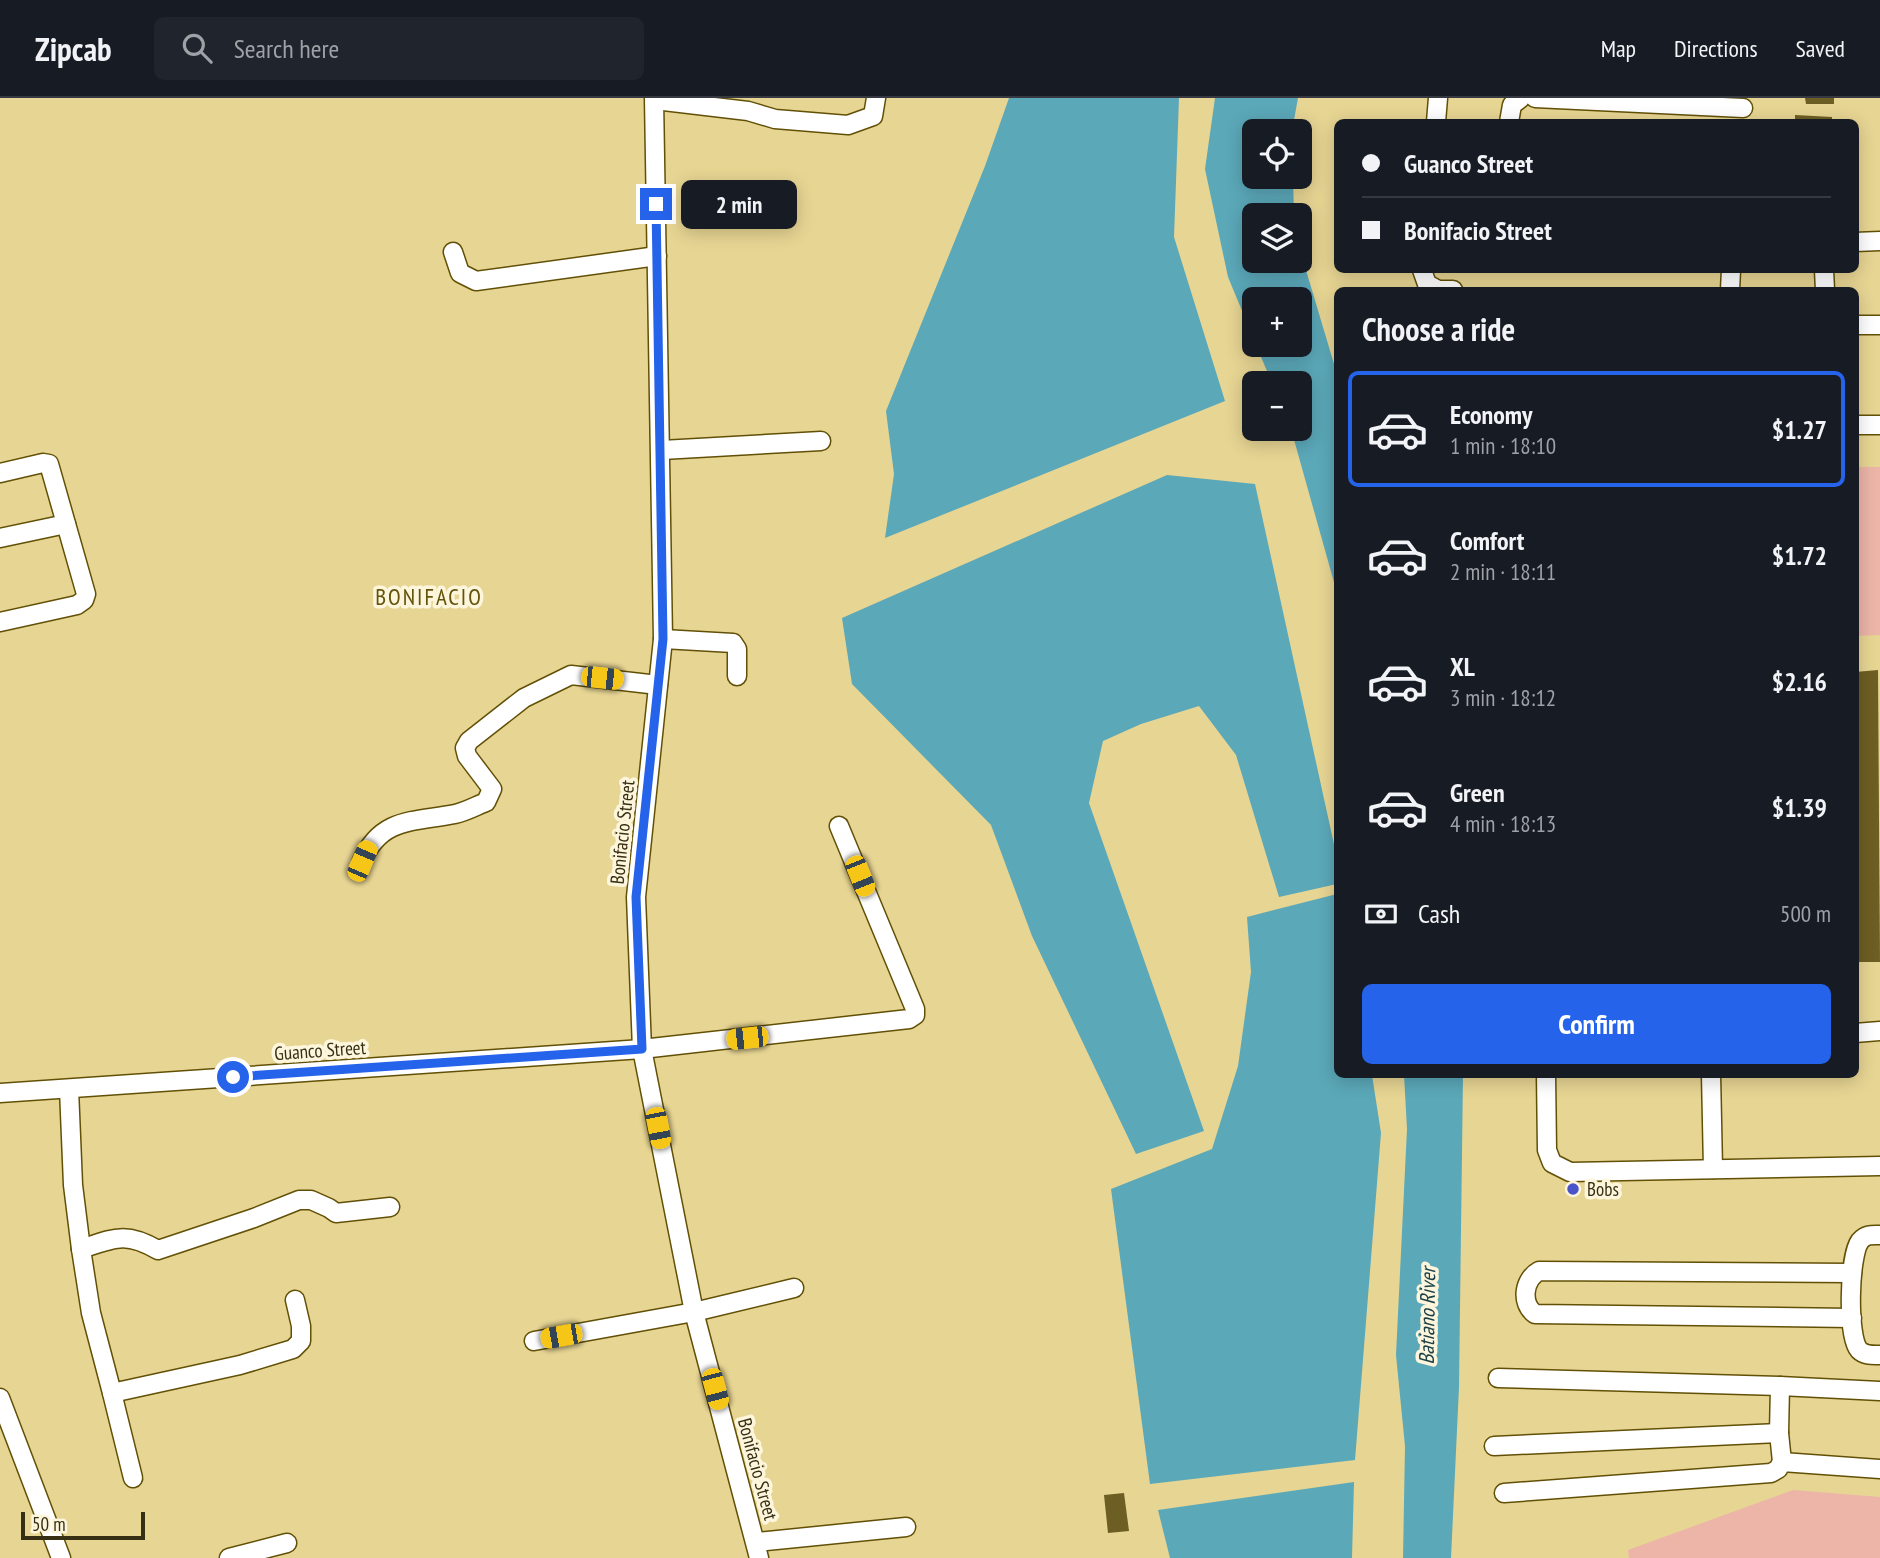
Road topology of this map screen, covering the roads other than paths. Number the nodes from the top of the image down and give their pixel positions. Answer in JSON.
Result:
{"nodes":[{"id":1,"x":876,"y":98,"type":"edge"},
{"id":2,"x":1437,"y":98,"type":"edge"},
{"id":3,"x":1521,"y":98,"type":"edge"},
{"id":4,"x":1535,"y":98,"type":"edge"},
{"id":5,"x":654,"y":99,"type":"edge"},
{"id":6,"x":1743,"y":110,"type":"edge"},
{"id":7,"x":1436,"y":119,"type":"edge"},
{"id":8,"x":1510,"y":119,"type":"edge"},
{"id":9,"x":1880,"y":241,"type":"edge"},
{"id":10,"x":1859,"y":242,"type":"edge"},
{"id":11,"x":453,"y":252,"type":"dead end"},
{"id":12,"x":657,"y":256,"type":"junction"},
{"id":13,"x":1423,"y":273,"type":"edge"},
{"id":14,"x":1432,"y":287,"type":"edge"},
{"id":15,"x":1859,"y":325,"type":"edge"},
{"id":16,"x":1880,"y":325,"type":"edge"},
{"id":17,"x":1859,"y":425,"type":"edge"},
{"id":18,"x":1880,"y":425,"type":"edge"},
{"id":19,"x":821,"y":441,"type":"dead end"},
{"id":20,"x":662,"y":450,"type":"junction"},
{"id":21,"x":0,"y":473,"type":"edge"},
{"id":22,"x":66,"y":524,"type":"junction"},
{"id":23,"x":0,"y":538,"type":"edge"},
{"id":24,"x":0,"y":622,"type":"edge"},
{"id":25,"x":663,"y":639,"type":"junction"},
{"id":26,"x":737,"y":676,"type":"dead end"},
{"id":27,"x":658,"y":685,"type":"junction"},
{"id":28,"x":839,"y":826,"type":"dead end"},
{"id":29,"x":362,"y":861,"type":"dead end"},
{"id":30,"x":1880,"y":1031,"type":"edge"},
{"id":31,"x":1859,"y":1032,"type":"edge"},
{"id":32,"x":642,"y":1049,"type":"junction"},
{"id":33,"x":1546,"y":1078,"type":"edge"},
{"id":34,"x":1711,"y":1078,"type":"edge"},
{"id":35,"x":69,"y":1089,"type":"junction"},
{"id":36,"x":0,"y":1093,"type":"edge"},
{"id":37,"x":1880,"y":1166,"type":"edge"},
{"id":38,"x":1713,"y":1169,"type":"junction"},
{"id":39,"x":390,"y":1207,"type":"dead end"},
{"id":40,"x":1880,"y":1235,"type":"edge"},
{"id":41,"x":81,"y":1249,"type":"junction"},
{"id":42,"x":1852,"y":1273,"type":"junction"},
{"id":43,"x":794,"y":1288,"type":"dead end"},
{"id":44,"x":295,"y":1300,"type":"dead end"},
{"id":45,"x":694,"y":1312,"type":"junction"},
{"id":46,"x":1852,"y":1318,"type":"junction"},
{"id":47,"x":534,"y":1341,"type":"dead end"},
{"id":48,"x":1880,"y":1355,"type":"edge"},
{"id":49,"x":1498,"y":1378,"type":"dead end"},
{"id":50,"x":1780,"y":1386,"type":"junction"},
{"id":51,"x":1880,"y":1391,"type":"edge"},
{"id":52,"x":112,"y":1394,"type":"junction"},
{"id":53,"x":0,"y":1398,"type":"edge"},
{"id":54,"x":1779,"y":1433,"type":"junction"},
{"id":55,"x":1493,"y":1446,"type":"dead end"},
{"id":56,"x":1782,"y":1462,"type":"junction"},
{"id":57,"x":1880,"y":1469,"type":"edge"},
{"id":58,"x":133,"y":1478,"type":"dead end"},
{"id":59,"x":1504,"y":1493,"type":"dead end"},
{"id":60,"x":906,"y":1527,"type":"dead end"},
{"id":61,"x":287,"y":1543,"type":"dead end"},
{"id":62,"x":758,"y":1550,"type":"edge"},
{"id":63,"x":61,"y":1558,"type":"edge"},
{"id":64,"x":229,"y":1558,"type":"edge"}],
"edges":[{"from":1,"to":5,"type":"street"},
{"from":2,"to":7,"type":"street"},
{"from":3,"to":8,"type":"street"},
{"from":4,"to":6,"type":"street"},
{"from":5,"to":12,"type":"street","name":"Bonifacio Street"},
{"from":9,"to":10,"type":"street"},
{"from":11,"to":12,"type":"street"},
{"from":12,"to":20,"type":"street","name":"Bonifacio Street"},
{"from":13,"to":14,"type":"street"},
{"from":15,"to":16,"type":"street"},
{"from":17,"to":18,"type":"street"},
{"from":19,"to":20,"type":"street"},
{"from":20,"to":25,"type":"street","name":"Bonifacio Street"},
{"from":21,"to":22,"type":"street"},
{"from":22,"to":23,"type":"street"},
{"from":22,"to":24,"type":"street"},
{"from":25,"to":26,"type":"street"},
{"from":25,"to":27,"type":"street","name":"Bonifacio Street"},
{"from":27,"to":29,"type":"street"},
{"from":27,"to":32,"type":"street","name":"Bonifacio Street"},
{"from":28,"to":32,"type":"street","name":"Guanco Street"},
{"from":30,"to":31,"type":"street"},
{"from":32,"to":35,"type":"street","name":"Guanco Street"},
{"from":32,"to":45,"type":"street","name":"Bonifacio Street"},
{"from":33,"to":38,"type":"street"},
{"from":34,"to":38,"type":"street"},
{"from":35,"to":36,"type":"street","name":"Guanco Street"},
{"from":35,"to":41,"type":"street"},
{"from":37,"to":38,"type":"street"},
{"from":39,"to":41,"type":"street"},
{"from":40,"to":42,"type":"street"},
{"from":41,"to":52,"type":"street"},
{"from":42,"to":46,"type":"street"},
{"from":42,"to":46,"type":"street"},
{"from":43,"to":45,"type":"street"},
{"from":44,"to":52,"type":"street"},
{"from":45,"to":47,"type":"street"},
{"from":45,"to":62,"type":"street","name":"Bonifacio Street"},
{"from":46,"to":48,"type":"street"},
{"from":49,"to":50,"type":"street"},
{"from":50,"to":51,"type":"street"},
{"from":50,"to":54,"type":"street"},
{"from":52,"to":58,"type":"street"},
{"from":53,"to":63,"type":"street"},
{"from":54,"to":55,"type":"street"},
{"from":54,"to":56,"type":"street"},
{"from":56,"to":57,"type":"street"},
{"from":56,"to":59,"type":"street"},
{"from":60,"to":62,"type":"street"},
{"from":61,"to":64,"type":"street"}]}
